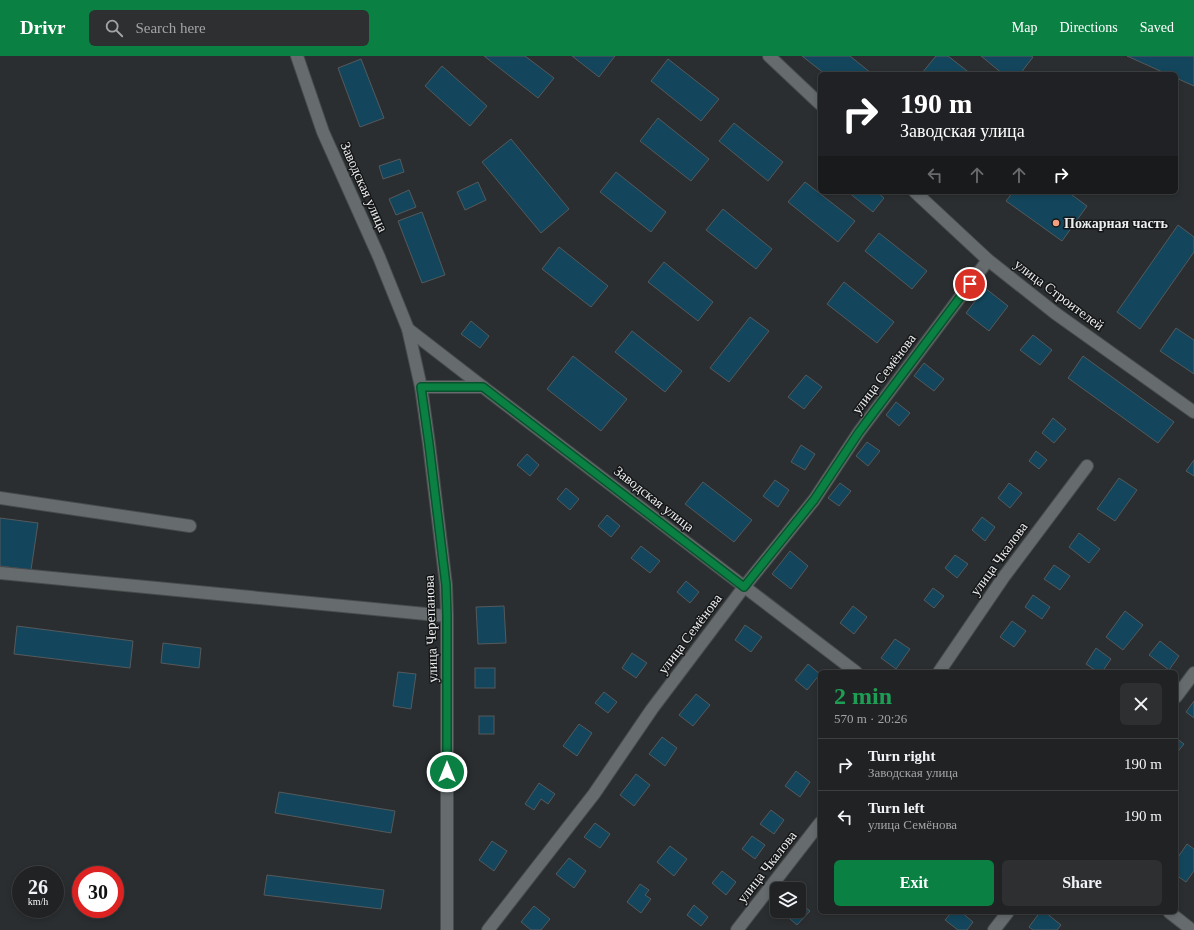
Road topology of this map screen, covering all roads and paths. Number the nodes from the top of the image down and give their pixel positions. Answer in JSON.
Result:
{"nodes":[{"id":1,"x":297,"y":56,"type":"edge"},
{"id":2,"x":769,"y":56,"type":"edge"},
{"id":3,"x":818,"y":102,"type":"edge"},
{"id":4,"x":917,"y":194,"type":"edge"},
{"id":5,"x":988,"y":260,"type":"junction"},
{"id":6,"x":408,"y":329,"type":"junction"},
{"id":7,"x":421,"y":387,"type":"junction"},
{"id":8,"x":483,"y":387,"type":"junction"},
{"id":9,"x":1194,"y":412,"type":"edge"},
{"id":10,"x":1087,"y":466,"type":"dead end"},
{"id":11,"x":0,"y":498,"type":"edge"},
{"id":12,"x":190,"y":526,"type":"dead end"},
{"id":13,"x":0,"y":572,"type":"edge"},
{"id":14,"x":744,"y":587,"type":"junction"},
{"id":15,"x":447,"y":616,"type":"junction"},
{"id":16,"x":853,"y":670,"type":"edge"},
{"id":17,"x":940,"y":670,"type":"edge"},
{"id":18,"x":1194,"y":673,"type":"edge"},
{"id":19,"x":1178,"y":694,"type":"edge"},
{"id":20,"x":818,"y":826,"type":"edge"},
{"id":21,"x":1006,"y":914,"type":"edge"},
{"id":22,"x":1171,"y":914,"type":"edge"},
{"id":23,"x":447,"y":930,"type":"edge"},
{"id":24,"x":488,"y":930,"type":"edge"},
{"id":25,"x":737,"y":930,"type":"edge"},
{"id":26,"x":994,"y":930,"type":"edge"},
{"id":27,"x":1193,"y":930,"type":"edge"}],
"edges":[{"from":1,"to":6,"type":"street","name":"Заводская улица"},
{"from":2,"to":3,"type":"street"},
{"from":4,"to":5,"type":"street","name":"улица Строителей"},
{"from":5,"to":9,"type":"street","name":"улица Строителей"},
{"from":5,"to":14,"type":"street","name":"улица Семёнова"},
{"from":6,"to":7,"type":"street","name":"улица Черепанова"},
{"from":6,"to":8,"type":"street","name":"Заводская улица"},
{"from":7,"to":8,"type":"street"},
{"from":7,"to":15,"type":"street","name":"улица Черепанова"},
{"from":8,"to":14,"type":"street","name":"Заводская улица"},
{"from":10,"to":17,"type":"street","name":"улица Чкалова"},
{"from":11,"to":12,"type":"street"},
{"from":13,"to":15,"type":"street"},
{"from":14,"to":16,"type":"street","name":"Заводская улица"},
{"from":14,"to":24,"type":"street","name":"улица Семёнова"},
{"from":15,"to":23,"type":"street","name":"улица Черепанова"},
{"from":18,"to":19,"type":"street"},
{"from":20,"to":25,"type":"street","name":"улица Чкалова"},
{"from":21,"to":26,"type":"street"},
{"from":22,"to":27,"type":"street"}]}
